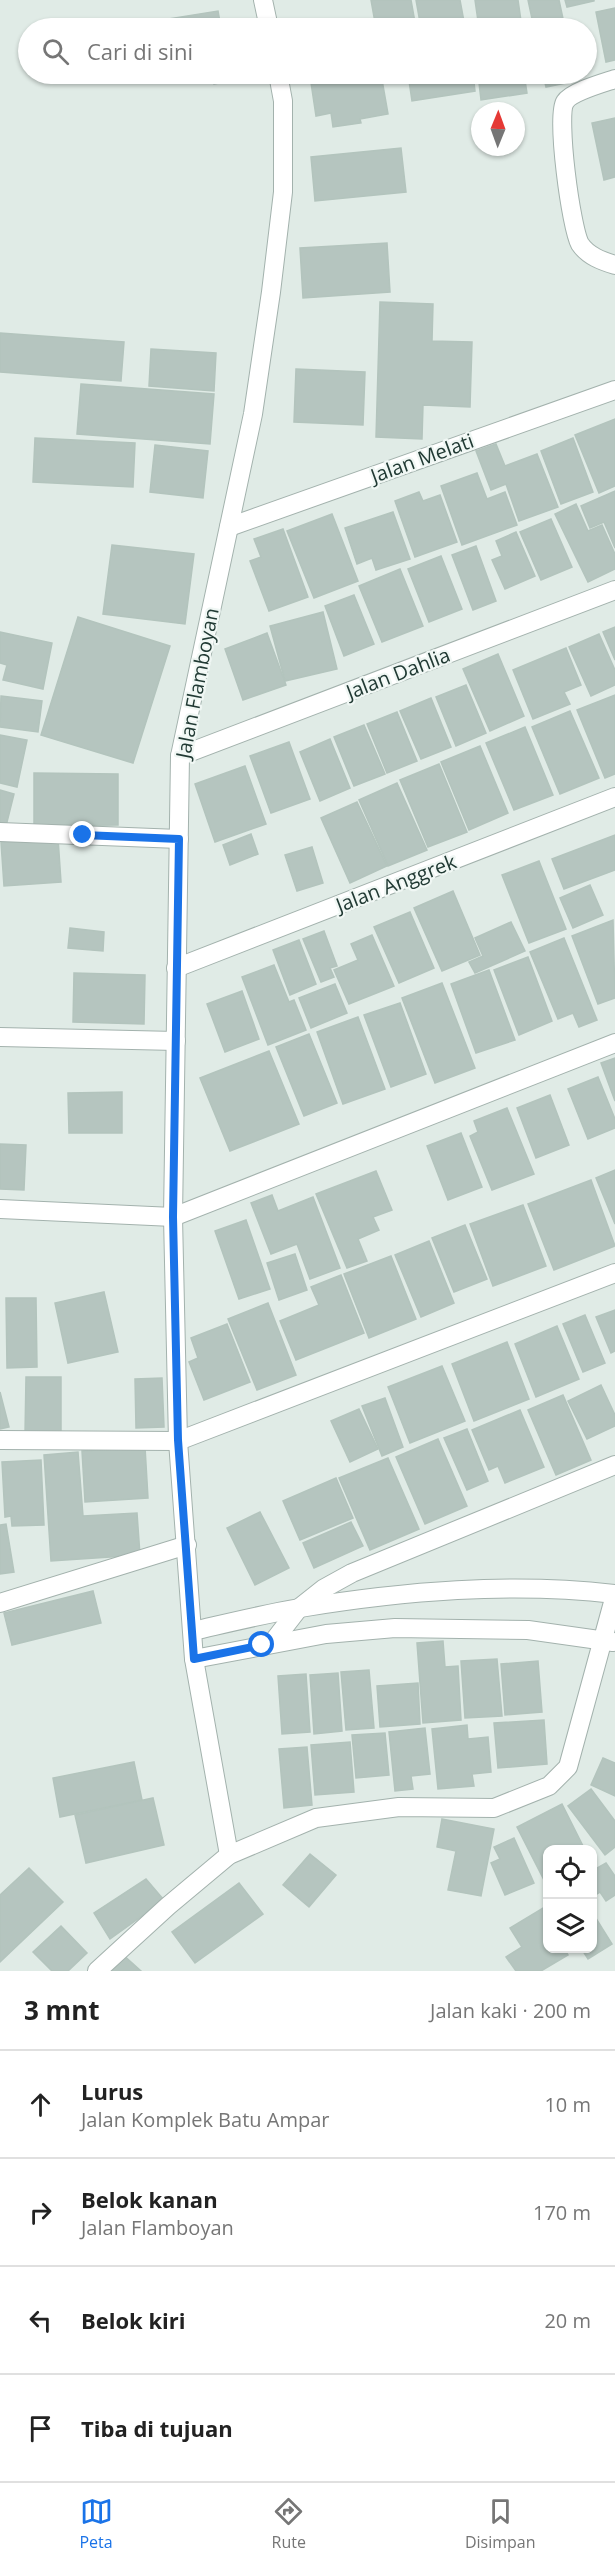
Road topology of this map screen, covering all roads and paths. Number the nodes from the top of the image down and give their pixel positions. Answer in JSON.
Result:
{"nodes":[{"id":1,"x":263,"y":0,"type":"edge"},
{"id":2,"x":267,"y":18,"type":"edge"},
{"id":3,"x":615,"y":79,"type":"edge"},
{"id":4,"x":280,"y":84,"type":"edge"},
{"id":5,"x":615,"y":265,"type":"edge"},
{"id":6,"x":615,"y":390,"type":"edge"},
{"id":7,"x":229,"y":527,"type":"junction"},
{"id":8,"x":615,"y":590,"type":"edge"},
{"id":9,"x":180,"y":756,"type":"junction"},
{"id":10,"x":615,"y":797,"type":"edge"},
{"id":11,"x":0,"y":832,"type":"edge"},
{"id":12,"x":179,"y":839,"type":"junction"},
{"id":13,"x":176,"y":968,"type":"junction"},
{"id":14,"x":0,"y":1037,"type":"edge"},
{"id":15,"x":176,"y":1041,"type":"junction"},
{"id":16,"x":615,"y":1043,"type":"edge"},
{"id":17,"x":0,"y":1209,"type":"edge"},
{"id":18,"x":173,"y":1217,"type":"junction"},
{"id":19,"x":615,"y":1273,"type":"edge"},
{"id":20,"x":0,"y":1440,"type":"edge"},
{"id":21,"x":178,"y":1440,"type":"junction"},
{"id":22,"x":615,"y":1465,"type":"edge"},
{"id":23,"x":187,"y":1545,"type":"junction"},
{"id":24,"x":615,"y":1595,"type":"edge"},
{"id":25,"x":0,"y":1603,"type":"edge"},
{"id":26,"x":299,"y":1608,"type":"junction"},
{"id":27,"x":193,"y":1631,"type":"junction"},
{"id":28,"x":609,"y":1641,"type":"edge"},
{"id":29,"x":272,"y":1643,"type":"junction"},
{"id":30,"x":194,"y":1659,"type":"junction"},
{"id":31,"x":229,"y":1856,"type":"junction"},
{"id":32,"x":97,"y":1971,"type":"edge"}],
"edges":[{"from":1,"to":2,"type":"street"},
{"from":3,"to":5,"type":"street"},
{"from":4,"to":7,"type":"street","name":"Jalan Flamboyan"},
{"from":6,"to":7,"type":"street","name":"Jalan Melati"},
{"from":7,"to":9,"type":"street","name":"Jalan Flamboyan"},
{"from":8,"to":9,"type":"street","name":"Jalan Dahlia"},
{"from":9,"to":12,"type":"street","name":"Jalan Flamboyan"},
{"from":10,"to":13,"type":"street","name":"Jalan Anggrek"},
{"from":11,"to":12,"type":"street"},
{"from":12,"to":13,"type":"street","name":"Jalan Flamboyan"},
{"from":13,"to":15,"type":"street","name":"Jalan Flamboyan"},
{"from":14,"to":15,"type":"street"},
{"from":15,"to":18,"type":"street","name":"Jalan Flamboyan"},
{"from":16,"to":18,"type":"street"},
{"from":17,"to":18,"type":"street"},
{"from":18,"to":21,"type":"street","name":"Jalan Flamboyan"},
{"from":19,"to":21,"type":"street"},
{"from":20,"to":21,"type":"street"},
{"from":21,"to":23,"type":"street","name":"Jalan Flamboyan"},
{"from":22,"to":26,"type":"street"},
{"from":23,"to":25,"type":"street"},
{"from":23,"to":27,"type":"street","name":"Jalan Flamboyan"},
{"from":24,"to":26,"type":"street"},
{"from":24,"to":28,"type":"street"},
{"from":26,"to":27,"type":"street"},
{"from":26,"to":29,"type":"street"},
{"from":27,"to":30,"type":"street","name":"Jalan Flamboyan"},
{"from":28,"to":29,"type":"street"},
{"from":28,"to":31,"type":"street"},
{"from":29,"to":30,"type":"street"},
{"from":30,"to":31,"type":"street","name":"Jalan Flamboyan"},
{"from":31,"to":32,"type":"street"}]}
